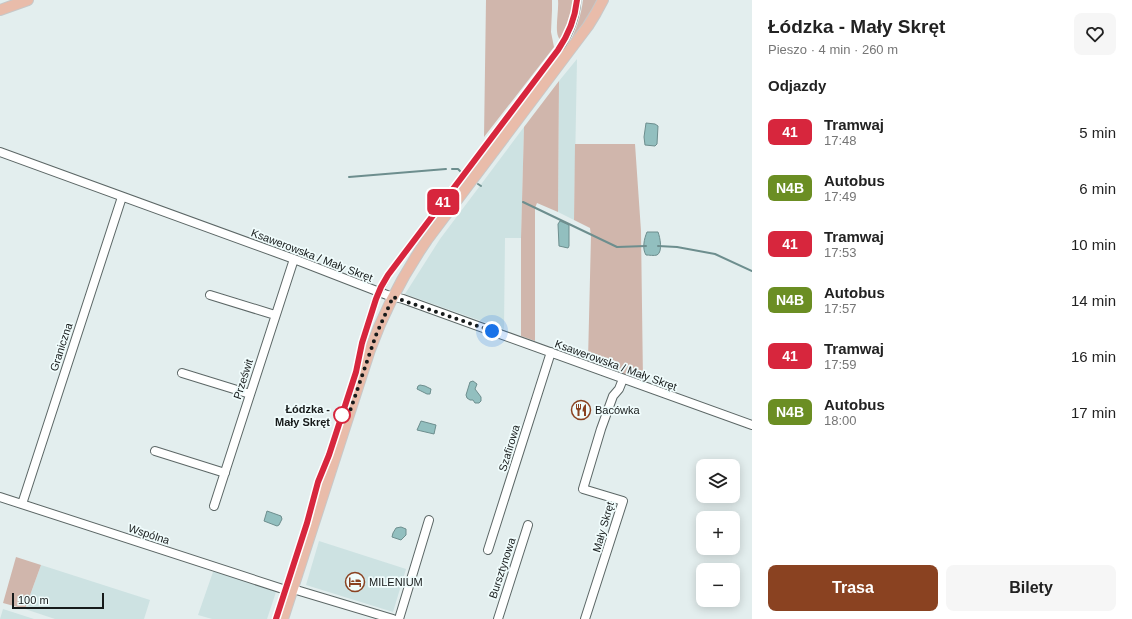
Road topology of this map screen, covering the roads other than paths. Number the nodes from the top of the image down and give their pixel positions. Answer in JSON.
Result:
{"nodes":[{"id":1,"x":28,"y":0,"type":"edge"},
{"id":2,"x":602,"y":1,"type":"edge"},
{"id":3,"x":0,"y":10,"type":"edge"},
{"id":4,"x":0,"y":152,"type":"edge"},
{"id":5,"x":122,"y":196,"type":"junction"},
{"id":6,"x":294,"y":259,"type":"junction"},
{"id":7,"x":210,"y":295,"type":"dead end"},
{"id":8,"x":393,"y":297,"type":"junction"},
{"id":9,"x":275,"y":316,"type":"junction"},
{"id":10,"x":550,"y":352,"type":"junction"},
{"id":11,"x":182,"y":373,"type":"dead end"},
{"id":12,"x":623,"y":378,"type":"junction"},
{"id":13,"x":250,"y":394,"type":"junction"},
{"id":14,"x":752,"y":425,"type":"edge"},
{"id":15,"x":155,"y":451,"type":"dead end"},
{"id":16,"x":225,"y":473,"type":"junction"},
{"id":17,"x":0,"y":497,"type":"edge"},
{"id":18,"x":22,"y":504,"type":"junction"},
{"id":19,"x":214,"y":506,"type":"dead end"},
{"id":20,"x":429,"y":520,"type":"dead end"},
{"id":21,"x":528,"y":525,"type":"dead end"},
{"id":22,"x":488,"y":550,"type":"dead end"},
{"id":23,"x":292,"y":590,"type":"junction"},
{"id":24,"x":283,"y":619,"type":"edge"},
{"id":25,"x":393,"y":619,"type":"edge"},
{"id":26,"x":398,"y":619,"type":"edge"},
{"id":27,"x":498,"y":619,"type":"edge"},
{"id":28,"x":585,"y":619,"type":"edge"}],
"edges":[{"from":1,"to":3,"type":"main road"},
{"from":2,"to":8,"type":"main road"},
{"from":4,"to":5,"type":"street","name":"Ksawerowska / Mały Skręt"},
{"from":5,"to":6,"type":"street","name":"Ksawerowska / Mały Skręt"},
{"from":5,"to":18,"type":"street","name":"Graniczna"},
{"from":6,"to":8,"type":"street","name":"Ksawerowska / Mały Skręt"},
{"from":6,"to":9,"type":"street","name":"Prześwit"},
{"from":7,"to":9,"type":"street"},
{"from":8,"to":10,"type":"street","name":"Ksawerowska / Mały Skręt"},
{"from":8,"to":23,"type":"main road"},
{"from":9,"to":13,"type":"street","name":"Prześwit"},
{"from":10,"to":12,"type":"street","name":"Ksawerowska / Mały Skręt"},
{"from":10,"to":22,"type":"street","name":"Szafirowa"},
{"from":11,"to":13,"type":"street"},
{"from":12,"to":14,"type":"street","name":"Ksawerowska / Mały Skręt"},
{"from":12,"to":28,"type":"street","name":"Mały Skręt"},
{"from":13,"to":16,"type":"street","name":"Prześwit"},
{"from":15,"to":16,"type":"street"},
{"from":16,"to":19,"type":"street","name":"Prześwit"},
{"from":17,"to":18,"type":"street","name":"Wspólna"},
{"from":18,"to":23,"type":"street","name":"Wspólna"},
{"from":20,"to":26,"type":"street"},
{"from":21,"to":27,"type":"street","name":"Bursztynowa"},
{"from":23,"to":24,"type":"main road"},
{"from":23,"to":25,"type":"street","name":"Wspólna"}]}
